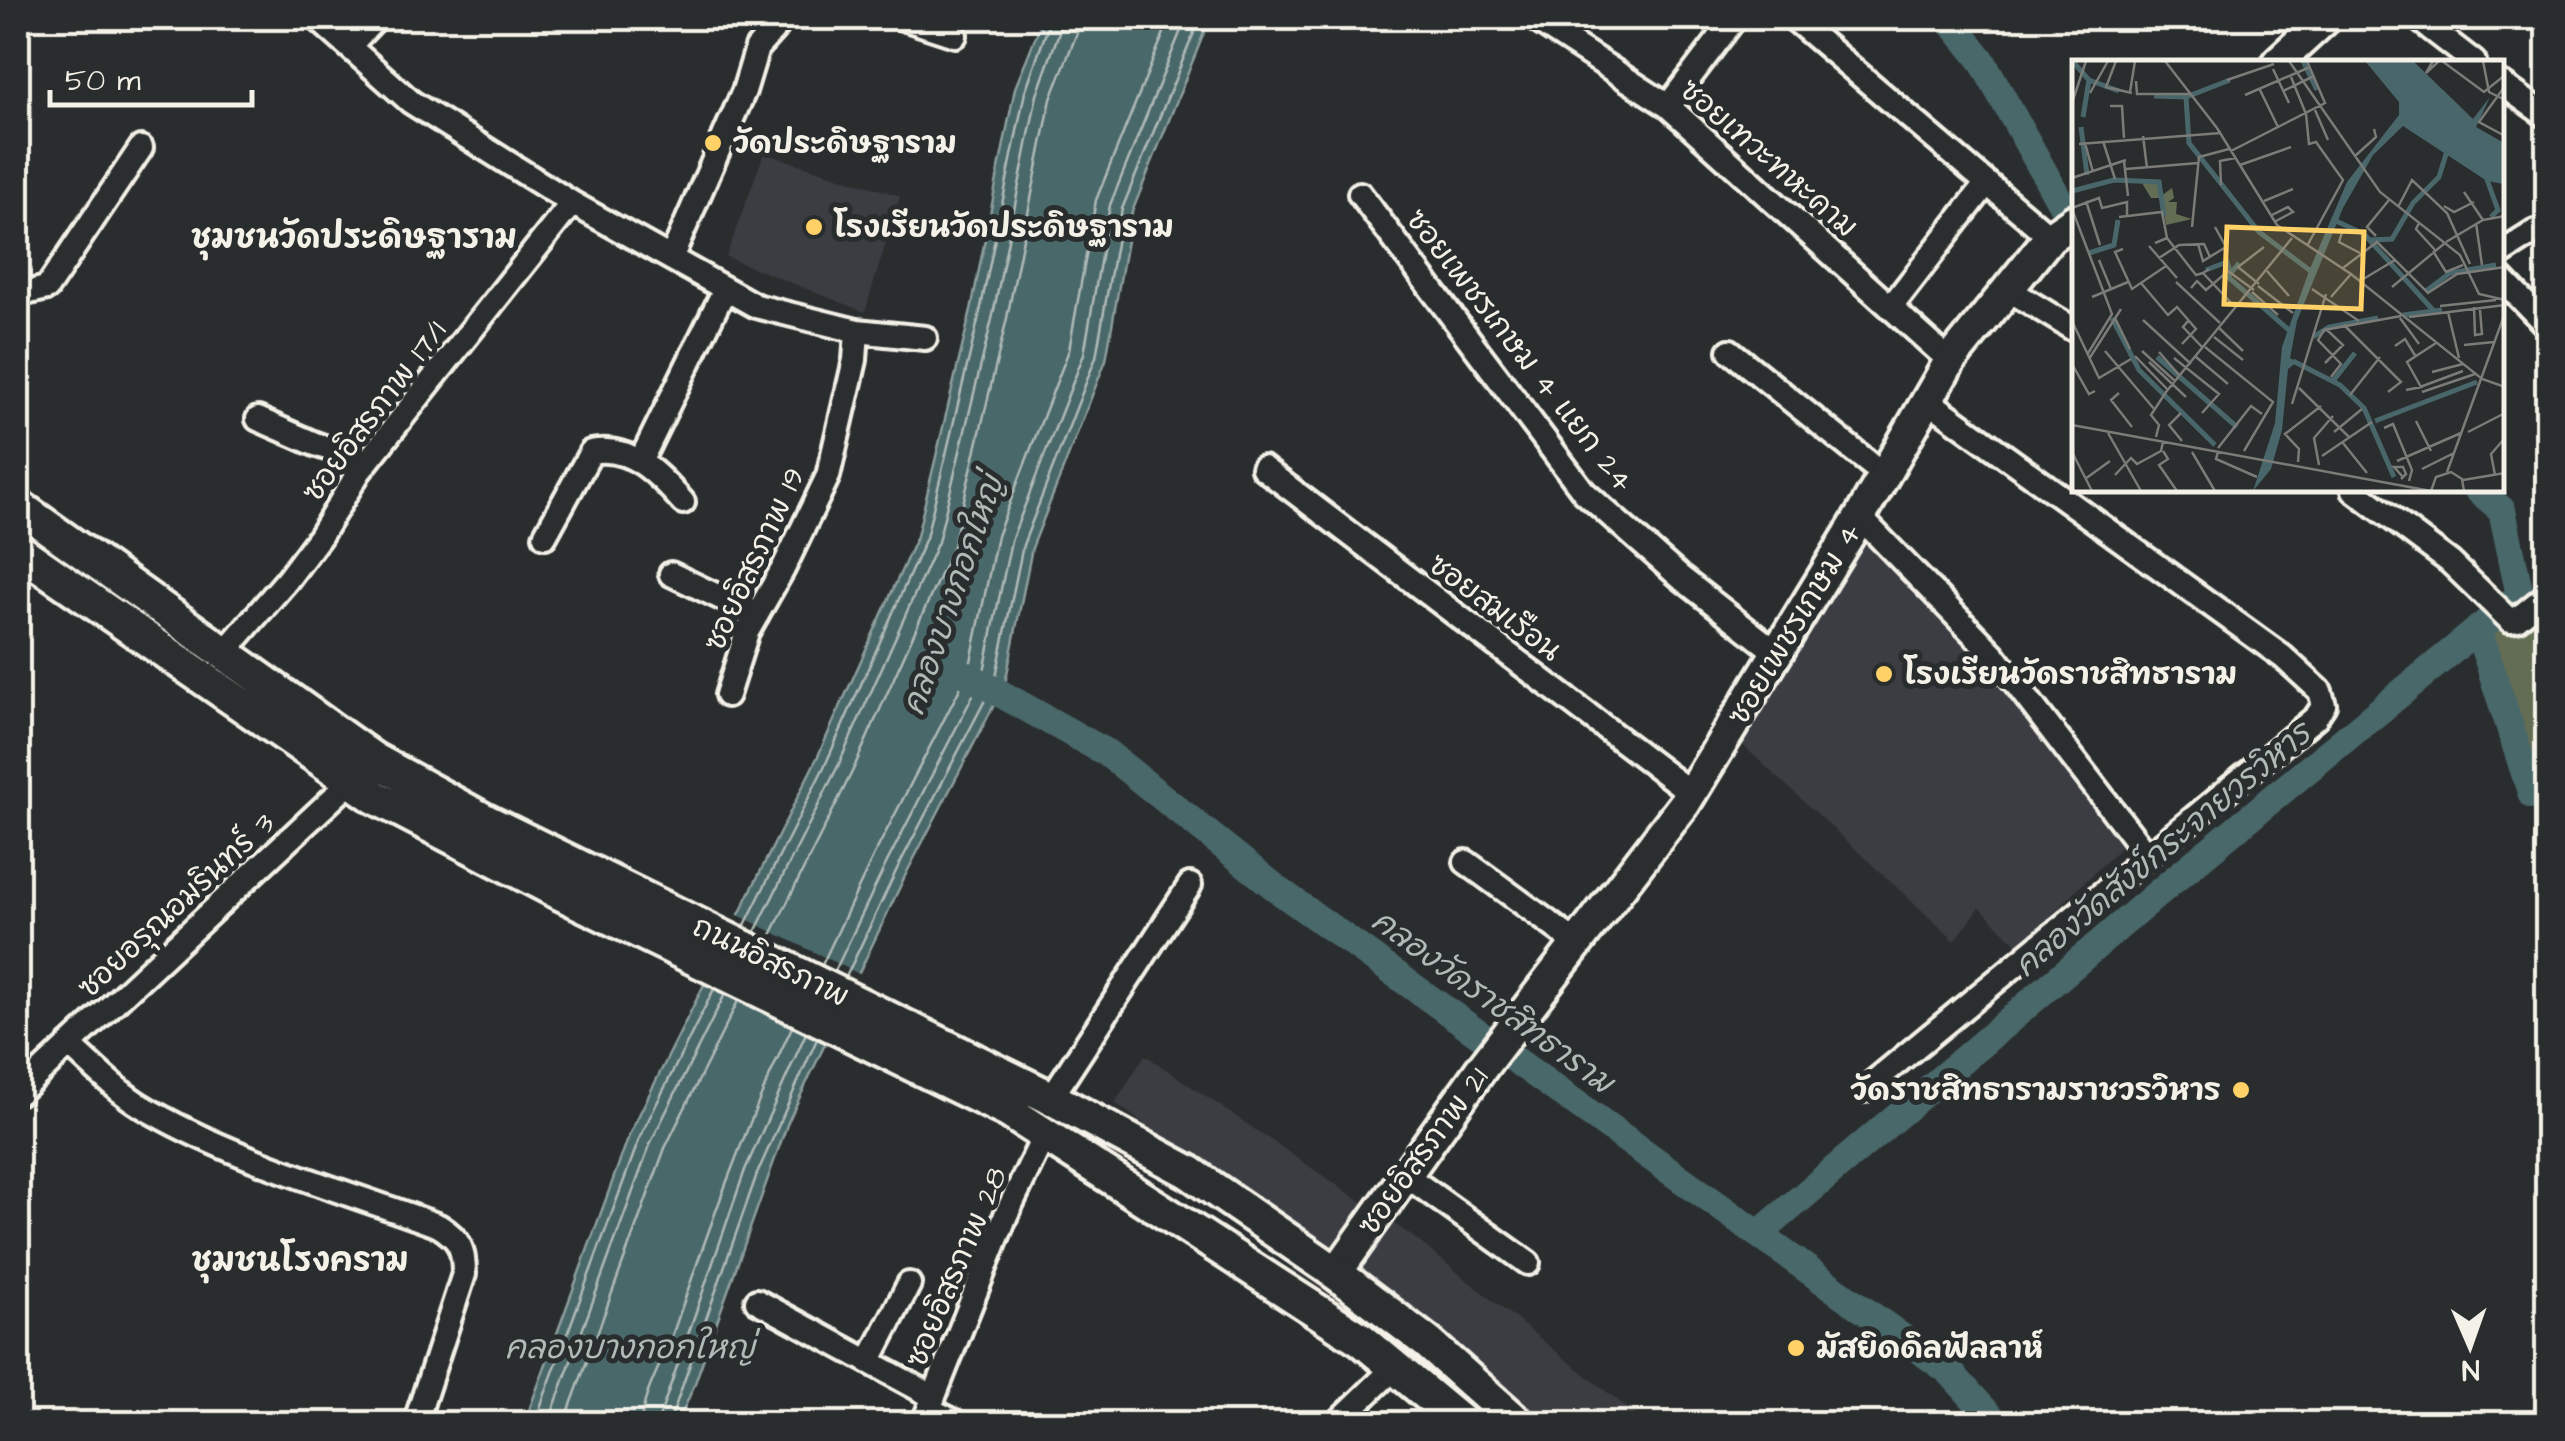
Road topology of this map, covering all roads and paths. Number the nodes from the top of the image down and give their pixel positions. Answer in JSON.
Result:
{"nodes":[{"id":1,"x":317,"y":18,"type":"edge"},
{"id":2,"x":376,"y":18,"type":"edge"},
{"id":3,"x":779,"y":18,"type":"edge"},
{"id":4,"x":903,"y":18,"type":"edge"},
{"id":5,"x":1533,"y":18,"type":"edge"},
{"id":6,"x":1734,"y":18,"type":"edge"},
{"id":7,"x":1793,"y":18,"type":"edge"},
{"id":8,"x":2326,"y":18,"type":"edge"},
{"id":9,"x":2416,"y":18,"type":"edge"},
{"id":10,"x":955,"y":35,"type":"dead end"},
{"id":11,"x":350,"y":44,"type":"junction"},
{"id":12,"x":2280,"y":60,"type":"edge"},
{"id":13,"x":2471,"y":60,"type":"edge"},
{"id":14,"x":2505,"y":86,"type":"edge"},
{"id":15,"x":1668,"y":106,"type":"junction"},
{"id":16,"x":2548,"y":118,"type":"edge"},
{"id":17,"x":142,"y":148,"type":"dead end"},
{"id":18,"x":1987,"y":183,"type":"junction"},
{"id":19,"x":1360,"y":194,"type":"dead end"},
{"id":20,"x":572,"y":203,"type":"junction"},
{"id":21,"x":2064,"y":227,"type":"edge"},
{"id":22,"x":2548,"y":233,"type":"edge"},
{"id":23,"x":2505,"y":252,"type":"edge"},
{"id":24,"x":672,"y":256,"type":"junction"},
{"id":25,"x":2505,"y":282,"type":"edge"},
{"id":26,"x":18,"y":288,"type":"edge"},
{"id":27,"x":2006,"y":288,"type":"junction"},
{"id":28,"x":726,"y":289,"type":"junction"},
{"id":29,"x":1891,"y":307,"type":"junction"},
{"id":30,"x":2548,"y":327,"type":"edge"},
{"id":31,"x":2072,"y":328,"type":"edge"},
{"id":32,"x":857,"y":330,"type":"junction"},
{"id":33,"x":924,"y":338,"type":"dead end"},
{"id":34,"x":1730,"y":350,"type":"dead end"},
{"id":35,"x":1950,"y":361,"type":"junction"},
{"id":36,"x":1926,"y":399,"type":"junction"},
{"id":37,"x":258,"y":418,"type":"dead end"},
{"id":38,"x":641,"y":460,"type":"junction"},
{"id":39,"x":366,"y":462,"type":"junction"},
{"id":40,"x":1263,"y":468,"type":"dead end"},
{"id":41,"x":1884,"y":475,"type":"junction"},
{"id":42,"x":2357,"y":492,"type":"edge"},
{"id":43,"x":683,"y":502,"type":"dead end"},
{"id":44,"x":1860,"y":517,"type":"junction"},
{"id":45,"x":24,"y":522,"type":"edge"},
{"id":46,"x":545,"y":536,"type":"dead end"},
{"id":47,"x":18,"y":550,"type":"edge"},
{"id":48,"x":671,"y":574,"type":"dead end"},
{"id":49,"x":2548,"y":594,"type":"edge"},
{"id":50,"x":757,"y":615,"type":"junction"},
{"id":51,"x":1777,"y":653,"type":"junction"},
{"id":52,"x":223,"y":654,"type":"junction"},
{"id":53,"x":727,"y":695,"type":"dead end"},
{"id":54,"x":363,"y":771,"type":"junction"},
{"id":55,"x":1691,"y":793,"type":"junction"},
{"id":56,"x":2147,"y":855,"type":"junction"},
{"id":57,"x":1466,"y":862,"type":"dead end"},
{"id":58,"x":1190,"y":884,"type":"dead end"},
{"id":59,"x":1578,"y":944,"type":"junction"},
{"id":60,"x":1512,"y":1031,"type":"joint"},
{"id":61,"x":69,"y":1045,"type":"junction"},
{"id":62,"x":1864,"y":1090,"type":"dead end"},
{"id":63,"x":18,"y":1092,"type":"edge"},
{"id":64,"x":1029,"y":1099,"type":"junction"},
{"id":65,"x":1045,"y":1134,"type":"junction"},
{"id":66,"x":1404,"y":1174,"type":"junction"},
{"id":67,"x":1528,"y":1263,"type":"dead end"},
{"id":68,"x":1336,"y":1272,"type":"junction"},
{"id":69,"x":909,"y":1284,"type":"dead end"},
{"id":70,"x":757,"y":1301,"type":"dead end"},
{"id":71,"x":1308,"y":1304,"type":"junction"},
{"id":72,"x":870,"y":1362,"type":"junction"},
{"id":73,"x":1395,"y":1367,"type":"junction"},
{"id":74,"x":929,"y":1410,"type":"edge"},
{"id":75,"x":415,"y":1424,"type":"edge"},
{"id":76,"x":959,"y":1424,"type":"edge"},
{"id":77,"x":1336,"y":1424,"type":"edge"},
{"id":78,"x":1463,"y":1424,"type":"edge"},
{"id":79,"x":1519,"y":1424,"type":"edge"}],
"edges":[{"from":1,"to":11,"type":"street"},
{"from":2,"to":11,"type":"street"},
{"from":3,"to":24,"type":"street"},
{"from":4,"to":10,"type":"street"},
{"from":5,"to":15,"type":"street","name":"ซอยเทวะทหะคาม"},
{"from":6,"to":15,"type":"street"},
{"from":7,"to":18,"type":"street"},
{"from":8,"to":12,"type":"street"},
{"from":9,"to":13,"type":"street"},
{"from":11,"to":20,"type":"street"},
{"from":14,"to":16,"type":"street"},
{"from":15,"to":29,"type":"street","name":"ซอยเทวะทหะคาม"},
{"from":17,"to":26,"type":"street"},
{"from":18,"to":21,"type":"street"},
{"from":18,"to":29,"type":"street"},
{"from":19,"to":51,"type":"street","name":"ซอยเพชรเกษม 4 แยก 24"},
{"from":20,"to":24,"type":"street"},
{"from":20,"to":39,"type":"street","name":"ซอยอิสรภาพ 17/1"},
{"from":21,"to":27,"type":"street","name":"ซอยเพชรเกษม 4"},
{"from":22,"to":23,"type":"street"},
{"from":24,"to":28,"type":"street"},
{"from":25,"to":30,"type":"street"},
{"from":27,"to":31,"type":"street"},
{"from":27,"to":35,"type":"street","name":"ซอยเพชรเกษม 4"},
{"from":28,"to":32,"type":"street"},
{"from":28,"to":38,"type":"street"},
{"from":29,"to":35,"type":"street","name":"ซอยเทวะทหะคาม"},
{"from":32,"to":33,"type":"street"},
{"from":32,"to":50,"type":"street","name":"ซอยอิสรภาพ 19"},
{"from":34,"to":41,"type":"street"},
{"from":35,"to":36,"type":"street","name":"ซอยเพชรเกษม 4"},
{"from":36,"to":41,"type":"street","name":"ซอยเพชรเกษม 4"},
{"from":36,"to":56,"type":"street"},
{"from":37,"to":39,"type":"street"},
{"from":38,"to":43,"type":"street"},
{"from":38,"to":46,"type":"street"},
{"from":39,"to":52,"type":"street","name":"ซอยอิสรภาพ 17/1"},
{"from":40,"to":55,"type":"street","name":"ซอยสมเรือน"},
{"from":41,"to":44,"type":"street","name":"ซอยเพชรเกษม 4"},
{"from":42,"to":49,"type":"street"},
{"from":44,"to":51,"type":"street","name":"ซอยเพชรเกษม 4"},
{"from":44,"to":56,"type":"street"},
{"from":45,"to":52,"type":"main road","name":"ถนนอิสรภาพ"},
{"from":47,"to":54,"type":"main road"},
{"from":48,"to":50,"type":"street"},
{"from":50,"to":53,"type":"street","name":"ซอยอิสรภาพ 19"},
{"from":51,"to":55,"type":"street","name":"ซอยเพชรเกษม 4"},
{"from":52,"to":54,"type":"main road","name":"ถนนอิสรภาพ"},
{"from":54,"to":61,"type":"street","name":"ซอยอรุณอมรินทร์ 3"},
{"from":54,"to":64,"type":"main road","name":"ถนนอิสรภาพ"},
{"from":54,"to":64,"type":"main road"},
{"from":55,"to":59,"type":"street","name":"ซอยเพชรเกษม 4"},
{"from":56,"to":62,"type":"street"},
{"from":57,"to":59,"type":"street"},
{"from":58,"to":64,"type":"street"},
{"from":59,"to":60,"type":"street","name":"ซอยเพชรเกษม 4"},
{"from":60,"to":66,"type":"street","name":"ซอยอิสรภาพ 21"},
{"from":61,"to":63,"type":"street","name":"ซอยอรุณอมรินทร์ 3"},
{"from":61,"to":75,"type":"street"},
{"from":64,"to":65,"type":"main road"},
{"from":64,"to":68,"type":"main road","name":"ถนนอิสรภาพ"},
{"from":65,"to":71,"type":"main road"},
{"from":65,"to":74,"type":"street","name":"ซอยอิสรภาพ 28"},
{"from":66,"to":67,"type":"street"},
{"from":66,"to":68,"type":"street","name":"ซอยอิสรภาพ 21"},
{"from":68,"to":71,"type":"main road"},
{"from":68,"to":79,"type":"main road","name":"ถนนอิสรภาพ"},
{"from":69,"to":72,"type":"street"},
{"from":70,"to":72,"type":"street"},
{"from":71,"to":73,"type":"main road"},
{"from":72,"to":74,"type":"street"},
{"from":73,"to":77,"type":"street"},
{"from":73,"to":78,"type":"main road"},
{"from":74,"to":76,"type":"street"}]}
